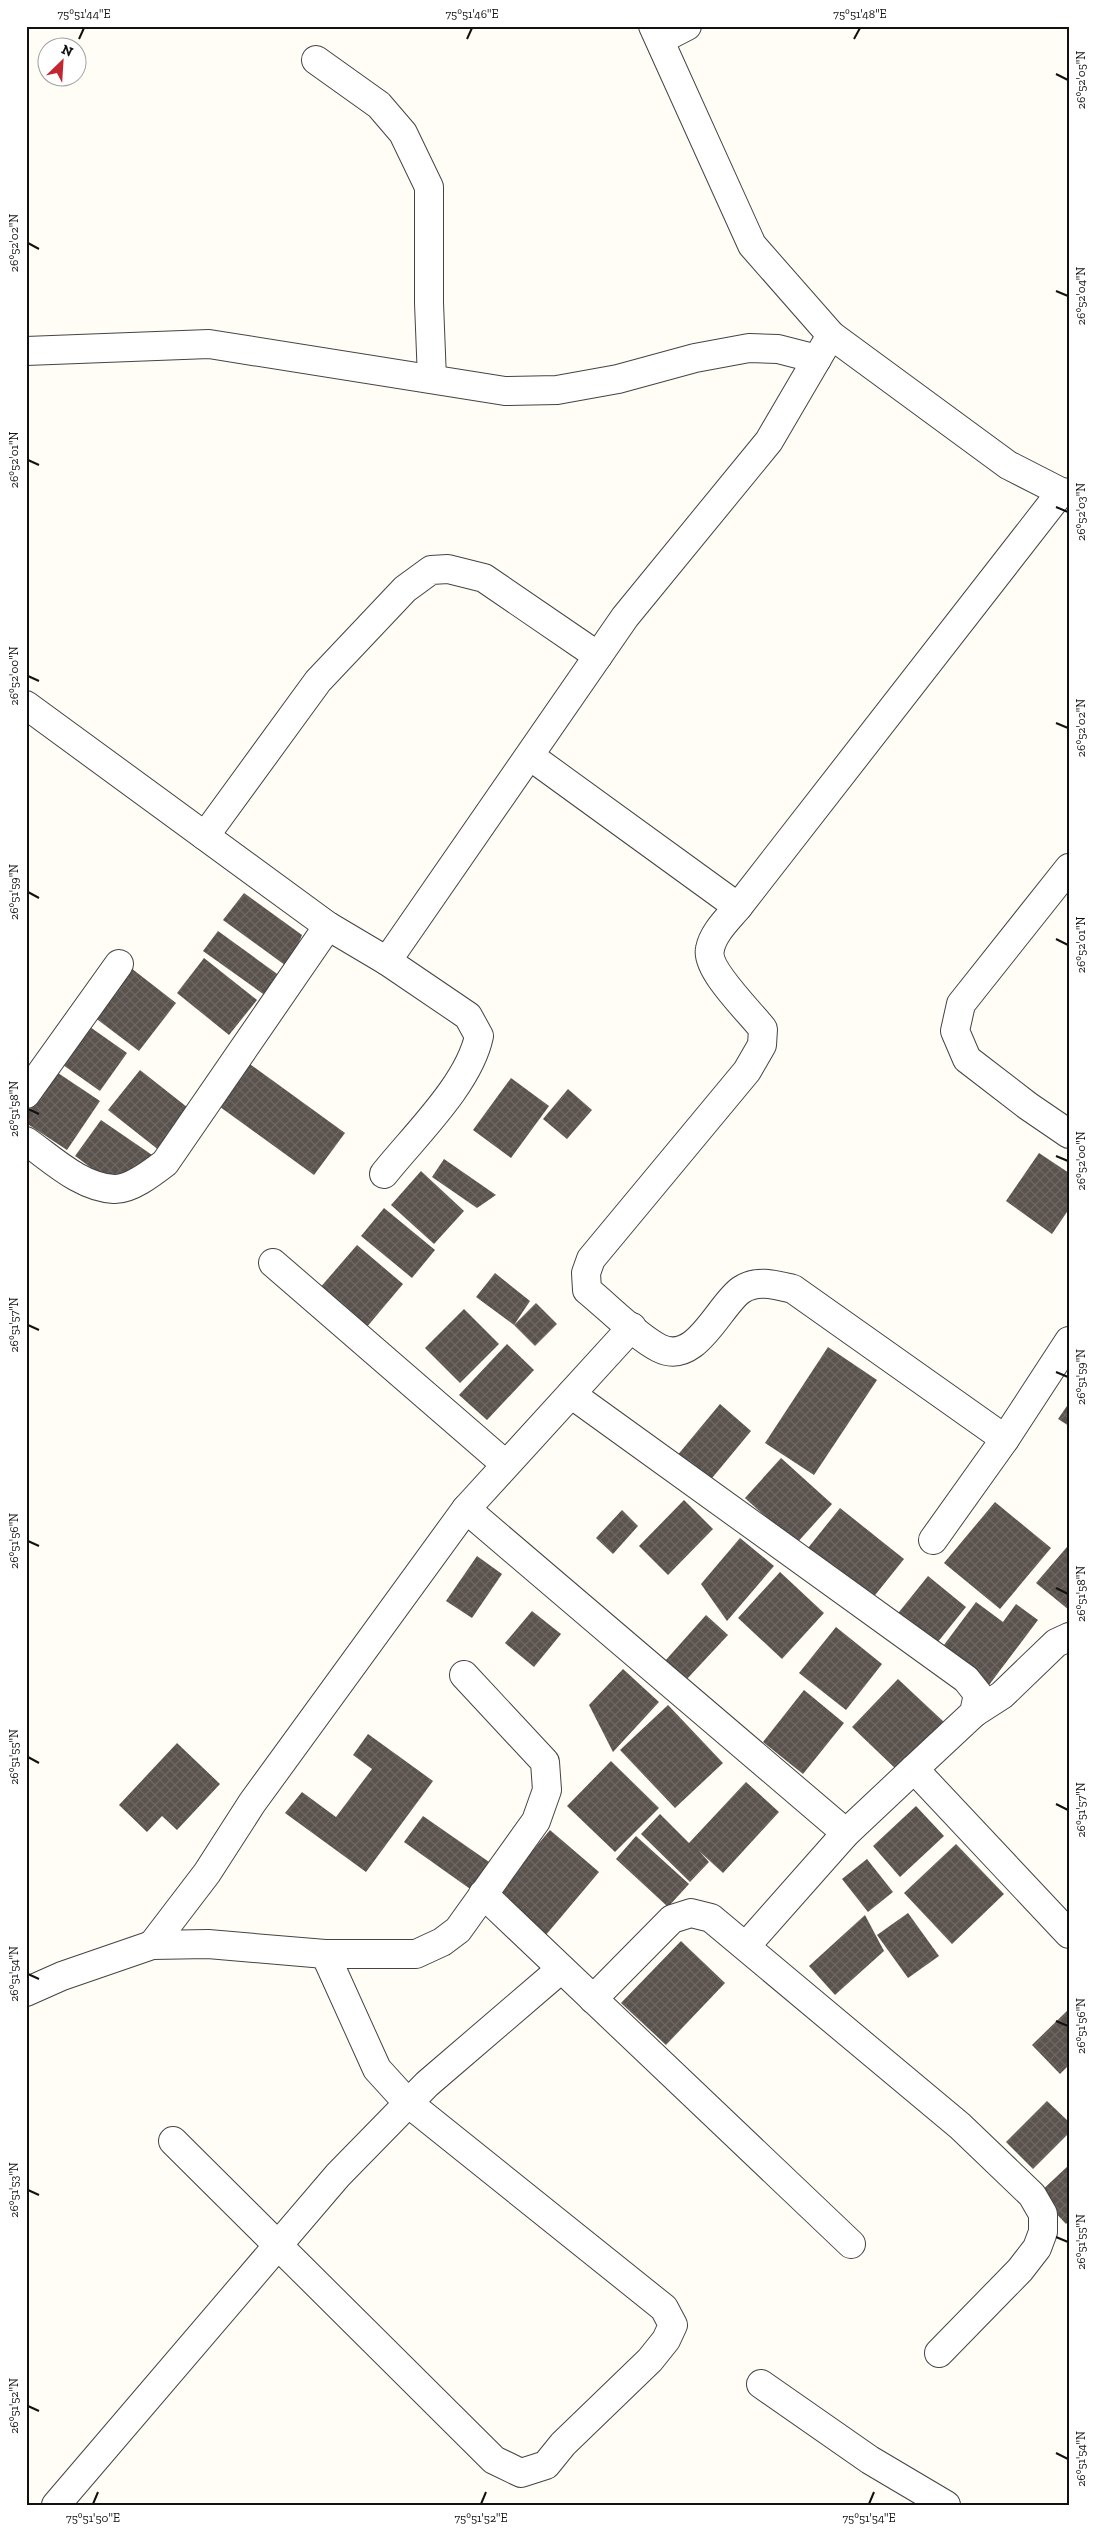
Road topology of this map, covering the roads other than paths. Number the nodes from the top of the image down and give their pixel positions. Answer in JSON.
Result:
{"nodes":[{"id":1,"x":687,"y":26,"type":"edge"},
{"id":2,"x":656,"y":33,"type":"edge"},
{"id":3,"x":316,"y":60,"type":"dead end"},
{"id":4,"x":831,"y":335,"type":"junction"},
{"id":5,"x":26,"y":351,"type":"edge"},
{"id":6,"x":817,"y":359,"type":"junction"},
{"id":7,"x":432,"y":379,"type":"junction"},
{"id":8,"x":1065,"y":492,"type":"edge"},
{"id":9,"x":598,"y":656,"type":"junction"},
{"id":10,"x":26,"y":705,"type":"edge"},
{"id":11,"x":530,"y":756,"type":"junction"},
{"id":12,"x":205,"y":836,"type":"junction"},
{"id":13,"x":1069,"y":868,"type":"edge"},
{"id":14,"x":738,"y":907,"type":"junction"},
{"id":15,"x":328,"y":926,"type":"junction"},
{"id":16,"x":387,"y":961,"type":"junction"},
{"id":17,"x":119,"y":964,"type":"dead end"},
{"id":18,"x":26,"y":1094,"type":"edge"},
{"id":19,"x":1069,"y":1134,"type":"edge"},
{"id":20,"x":26,"y":1141,"type":"edge"},
{"id":21,"x":384,"y":1174,"type":"dead end"},
{"id":22,"x":273,"y":1264,"type":"dead end"},
{"id":23,"x":632,"y":1327,"type":"junction"},
{"id":24,"x":1069,"y":1341,"type":"edge"},
{"id":25,"x":571,"y":1394,"type":"junction"},
{"id":26,"x":1005,"y":1439,"type":"junction"},
{"id":27,"x":505,"y":1464,"type":"junction"},
{"id":28,"x":466,"y":1509,"type":"junction"},
{"id":29,"x":933,"y":1540,"type":"dead end"},
{"id":30,"x":1069,"y":1637,"type":"edge"},
{"id":31,"x":464,"y":1675,"type":"dead end"},
{"id":32,"x":974,"y":1713,"type":"junction"},
{"id":33,"x":914,"y":1769,"type":"junction"},
{"id":34,"x":846,"y":1833,"type":"junction"},
{"id":35,"x":483,"y":1894,"type":"junction"},
{"id":36,"x":1069,"y":1934,"type":"edge"},
{"id":37,"x":152,"y":1945,"type":"junction"},
{"id":38,"x":746,"y":1946,"type":"junction"},
{"id":39,"x":325,"y":1954,"type":"junction"},
{"id":40,"x":561,"y":1969,"type":"junction"},
{"id":41,"x":26,"y":1992,"type":"edge"},
{"id":42,"x":593,"y":1999,"type":"junction"},
{"id":43,"x":407,"y":2102,"type":"junction"},
{"id":44,"x":173,"y":2141,"type":"dead end"},
{"id":45,"x":851,"y":2244,"type":"dead end"},
{"id":46,"x":278,"y":2246,"type":"junction"},
{"id":47,"x":939,"y":2354,"type":"dead end"},
{"id":48,"x":761,"y":2384,"type":"dead end"},
{"id":49,"x":56,"y":2505,"type":"edge"},
{"id":50,"x":946,"y":2505,"type":"edge"}],
"edges":[{"from":1,"to":2,"type":"street"},
{"from":2,"to":4,"type":"street"},
{"from":3,"to":7,"type":"street"},
{"from":4,"to":6,"type":"street"},
{"from":4,"to":8,"type":"street"},
{"from":5,"to":7,"type":"street"},
{"from":6,"to":7,"type":"street"},
{"from":6,"to":9,"type":"street"},
{"from":8,"to":14,"type":"street"},
{"from":9,"to":11,"type":"street"},
{"from":9,"to":12,"type":"street"},
{"from":10,"to":12,"type":"street"},
{"from":11,"to":14,"type":"street"},
{"from":11,"to":16,"type":"street"},
{"from":12,"to":15,"type":"street"},
{"from":13,"to":19,"type":"street"},
{"from":14,"to":23,"type":"street"},
{"from":15,"to":16,"type":"street"},
{"from":15,"to":20,"type":"street"},
{"from":16,"to":21,"type":"street"},
{"from":17,"to":18,"type":"street"},
{"from":22,"to":27,"type":"street"},
{"from":23,"to":25,"type":"street"},
{"from":23,"to":26,"type":"street"},
{"from":24,"to":26,"type":"street"},
{"from":25,"to":27,"type":"street"},
{"from":25,"to":32,"type":"street"},
{"from":26,"to":29,"type":"street"},
{"from":27,"to":28,"type":"street"},
{"from":28,"to":34,"type":"street"},
{"from":28,"to":37,"type":"street"},
{"from":30,"to":32,"type":"street"},
{"from":31,"to":35,"type":"street"},
{"from":32,"to":33,"type":"street"},
{"from":33,"to":34,"type":"street"},
{"from":33,"to":36,"type":"street"},
{"from":34,"to":38,"type":"street"},
{"from":35,"to":39,"type":"street"},
{"from":35,"to":40,"type":"street"},
{"from":37,"to":39,"type":"street"},
{"from":37,"to":41,"type":"street"},
{"from":38,"to":42,"type":"street"},
{"from":38,"to":47,"type":"street"},
{"from":39,"to":43,"type":"street"},
{"from":40,"to":42,"type":"street"},
{"from":40,"to":43,"type":"street"},
{"from":42,"to":45,"type":"street"},
{"from":43,"to":46,"type":"street"},
{"from":43,"to":46,"type":"street"},
{"from":44,"to":46,"type":"street"},
{"from":46,"to":49,"type":"street"},
{"from":48,"to":50,"type":"street"}]}
